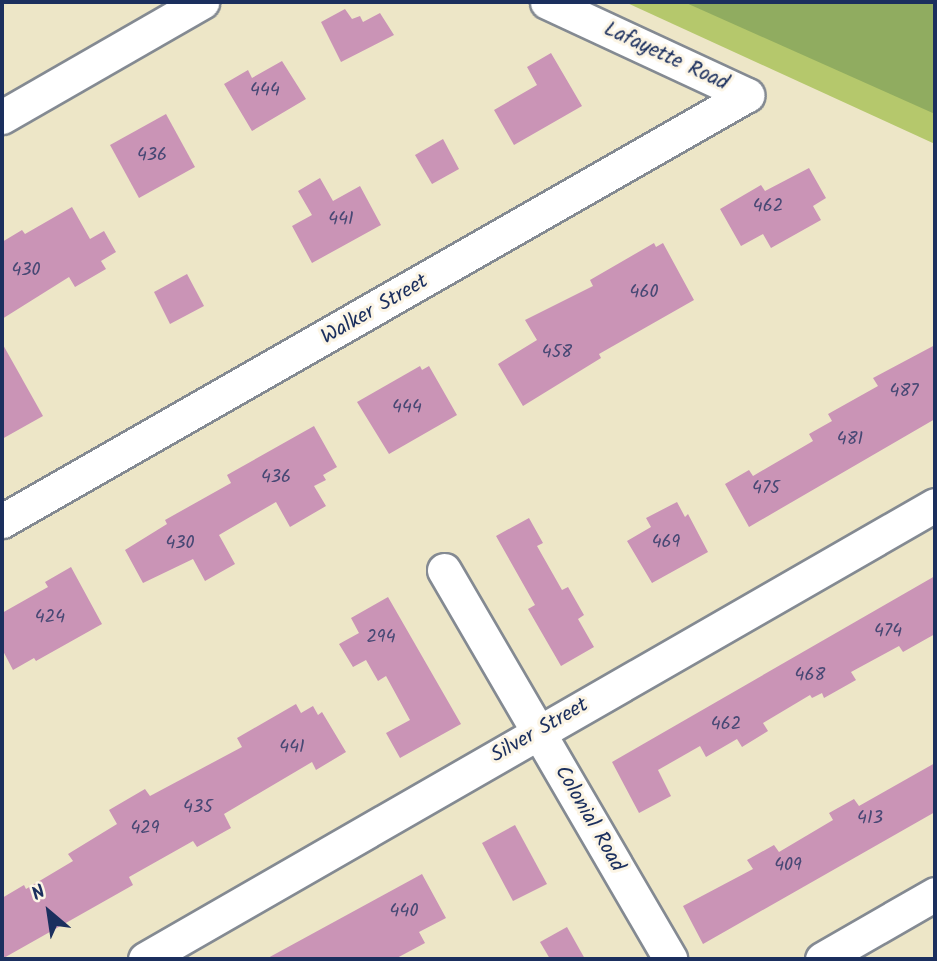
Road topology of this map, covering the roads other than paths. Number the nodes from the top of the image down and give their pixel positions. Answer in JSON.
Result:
{"nodes":[{"id":1,"x":202,"y":2,"type":"edge"},
{"id":2,"x":548,"y":2,"type":"edge"},
{"id":3,"x":747,"y":95,"type":"joint"},
{"id":4,"x":2,"y":117,"type":"edge"},
{"id":5,"x":935,"y":505,"type":"edge"},
{"id":6,"x":2,"y":521,"type":"edge"},
{"id":7,"x":444,"y":570,"type":"dead end"},
{"id":8,"x":539,"y":731,"type":"junction"},
{"id":9,"x":935,"y":894,"type":"edge"},
{"id":10,"x":145,"y":959,"type":"edge"},
{"id":11,"x":670,"y":959,"type":"edge"},
{"id":12,"x":822,"y":959,"type":"edge"}],
"edges":[{"from":1,"to":4,"type":"street"},
{"from":2,"to":3,"type":"street","name":"Lafayette Road"},
{"from":3,"to":6,"type":"street","name":"Walker Street"},
{"from":5,"to":8,"type":"street","name":"Silver Street"},
{"from":7,"to":8,"type":"street","name":"Colonial Road"},
{"from":8,"to":10,"type":"street","name":"Silver Street"},
{"from":8,"to":11,"type":"street","name":"Colonial Road"},
{"from":9,"to":12,"type":"street"}]}
